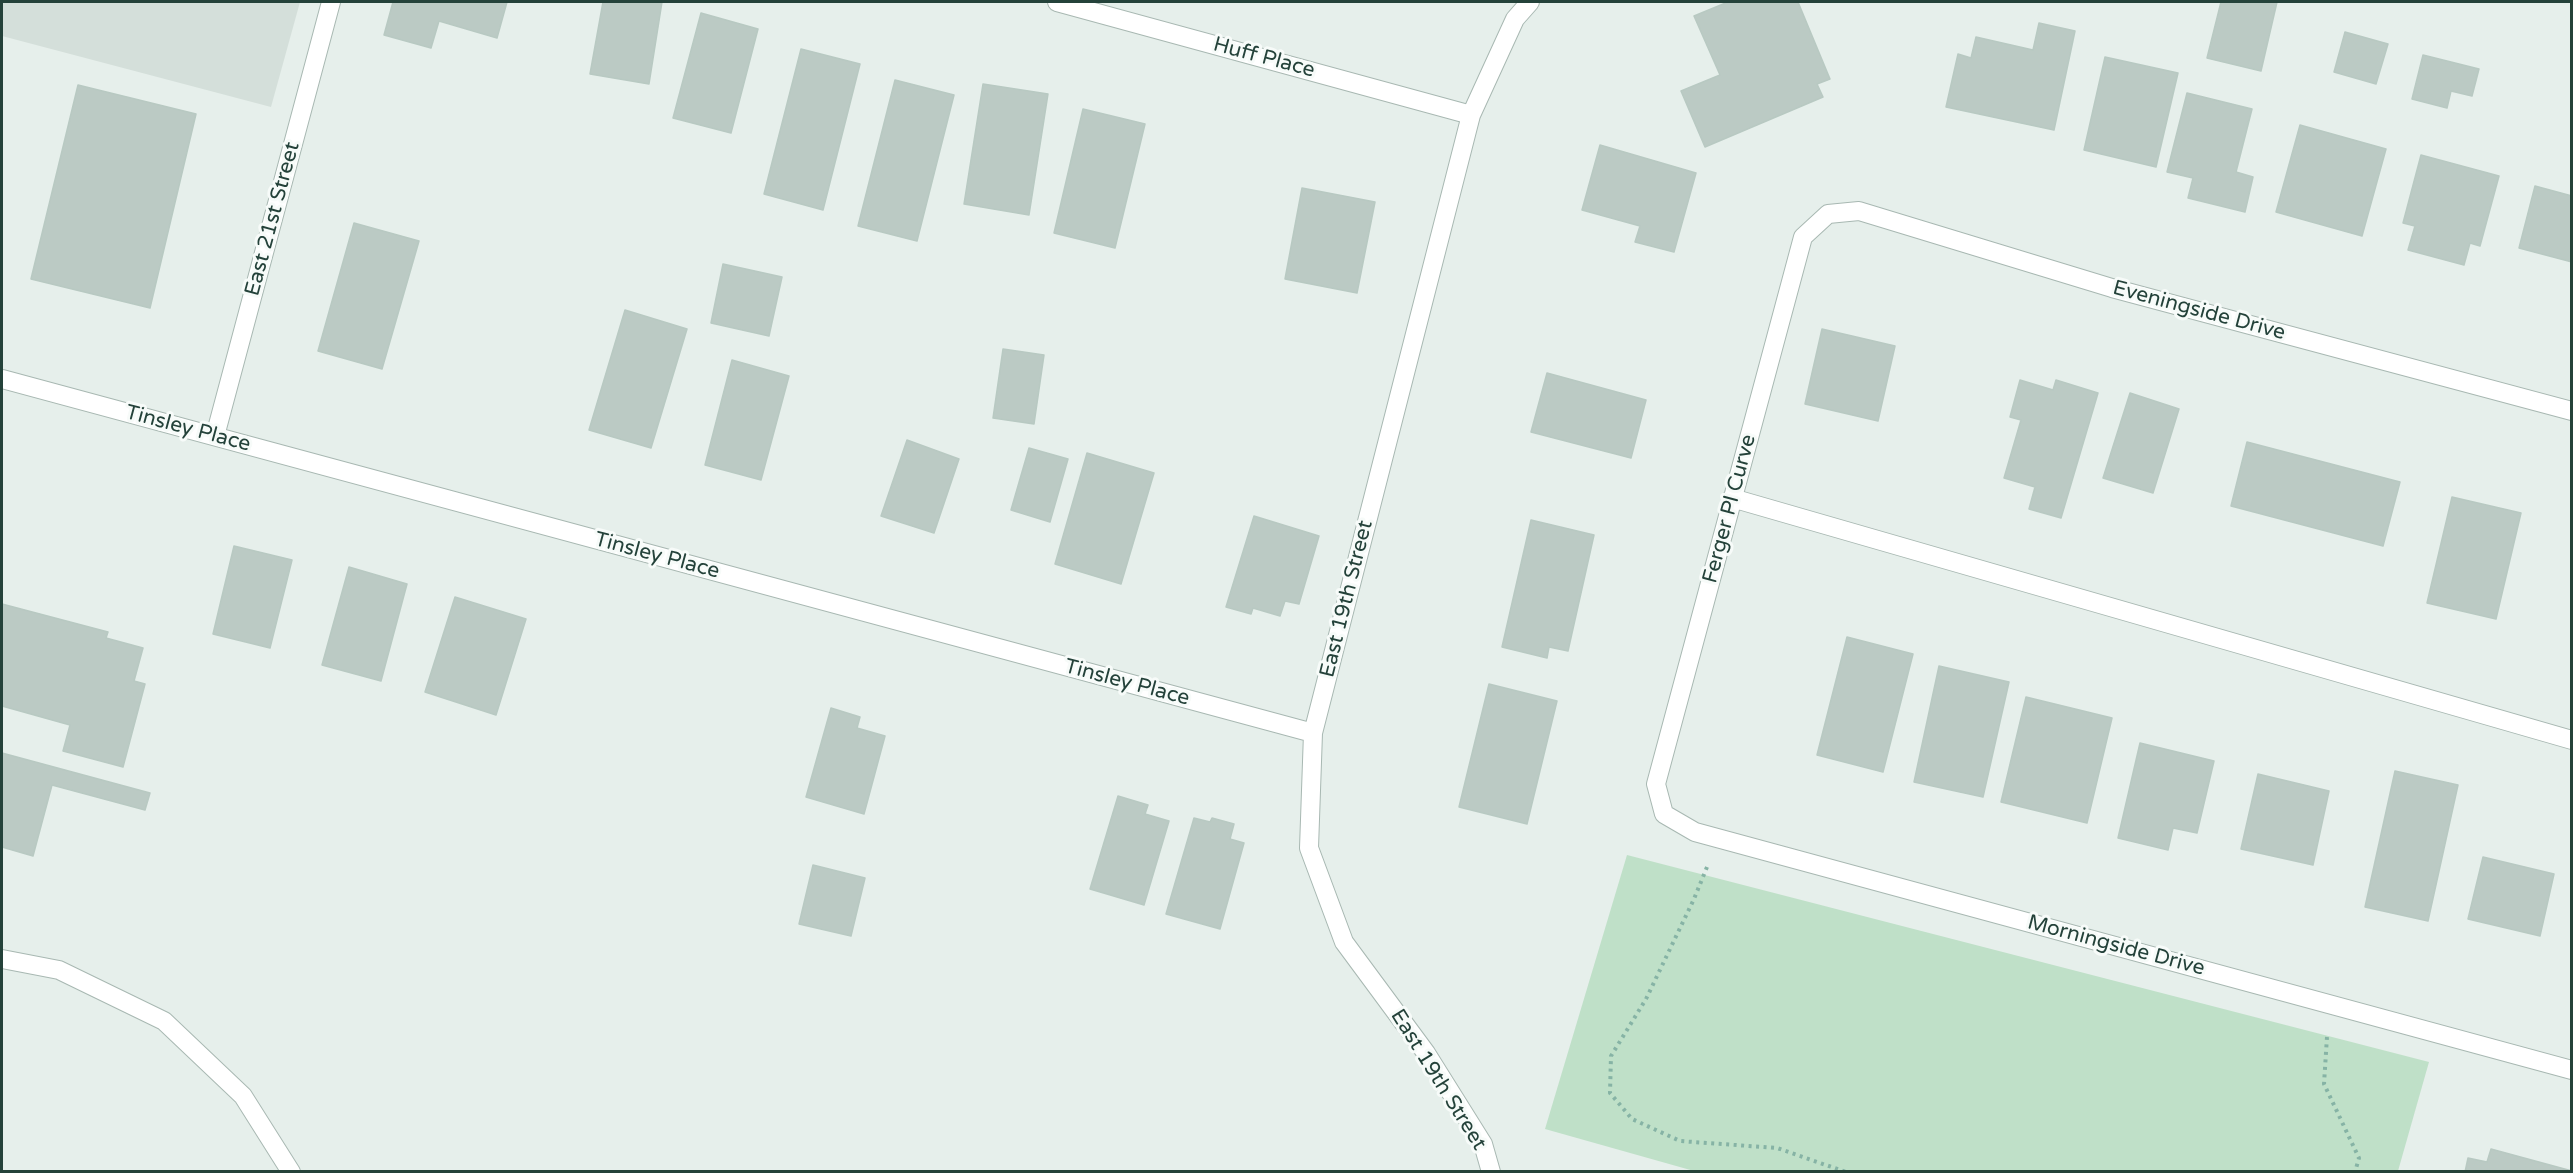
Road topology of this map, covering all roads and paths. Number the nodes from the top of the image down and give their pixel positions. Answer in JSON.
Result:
{"nodes":[{"id":1,"x":331,"y":2,"type":"edge"},
{"id":2,"x":1057,"y":2,"type":"edge"},
{"id":3,"x":1530,"y":2,"type":"edge"},
{"id":4,"x":1471,"y":115,"type":"junction"},
{"id":5,"x":1828,"y":214,"type":"joint"},
{"id":6,"x":2,"y":379,"type":"edge"},
{"id":7,"x":2571,"y":411,"type":"edge"},
{"id":8,"x":215,"y":436,"type":"junction"},
{"id":9,"x":1732,"y":498,"type":"junction"},
{"id":10,"x":1313,"y":733,"type":"junction"},
{"id":11,"x":2571,"y":740,"type":"edge"},
{"id":12,"x":1664,"y":814,"type":"joint"},
{"id":13,"x":1718,"y":838,"type":"junction"},
{"id":14,"x":2,"y":959,"type":"edge"},
{"id":15,"x":2329,"y":1004,"type":"junction"},
{"id":16,"x":2571,"y":1070,"type":"edge"},
{"id":17,"x":291,"y":1172,"type":"edge"},
{"id":18,"x":1491,"y":1172,"type":"edge"},
{"id":19,"x":1846,"y":1172,"type":"edge"},
{"id":20,"x":2355,"y":1172,"type":"edge"}],
"edges":[{"from":1,"to":8,"type":"street","name":"East 21st Street"},
{"from":2,"to":4,"type":"street","name":"Huff Place"},
{"from":3,"to":4,"type":"street","name":"East 19th Street"},
{"from":4,"to":10,"type":"street","name":"East 19th Street"},
{"from":5,"to":7,"type":"street","name":"Eveningside Drive"},
{"from":5,"to":9,"type":"street","name":"Ferger Pl Curve"},
{"from":6,"to":8,"type":"street","name":"Tinsley Place"},
{"from":8,"to":10,"type":"street","name":"Tinsley Place"},
{"from":9,"to":11,"type":"street"},
{"from":9,"to":12,"type":"street","name":"Ferger Pl Curve"},
{"from":10,"to":18,"type":"street","name":"East 19th Street"},
{"from":12,"to":13,"type":"street","name":"Morningside Drive"},
{"from":13,"to":15,"type":"street","name":"Morningside Drive"},
{"from":13,"to":19,"type":"path"},
{"from":14,"to":17,"type":"street"},
{"from":15,"to":16,"type":"street","name":"Morningside Drive"},
{"from":15,"to":20,"type":"path"}]}
